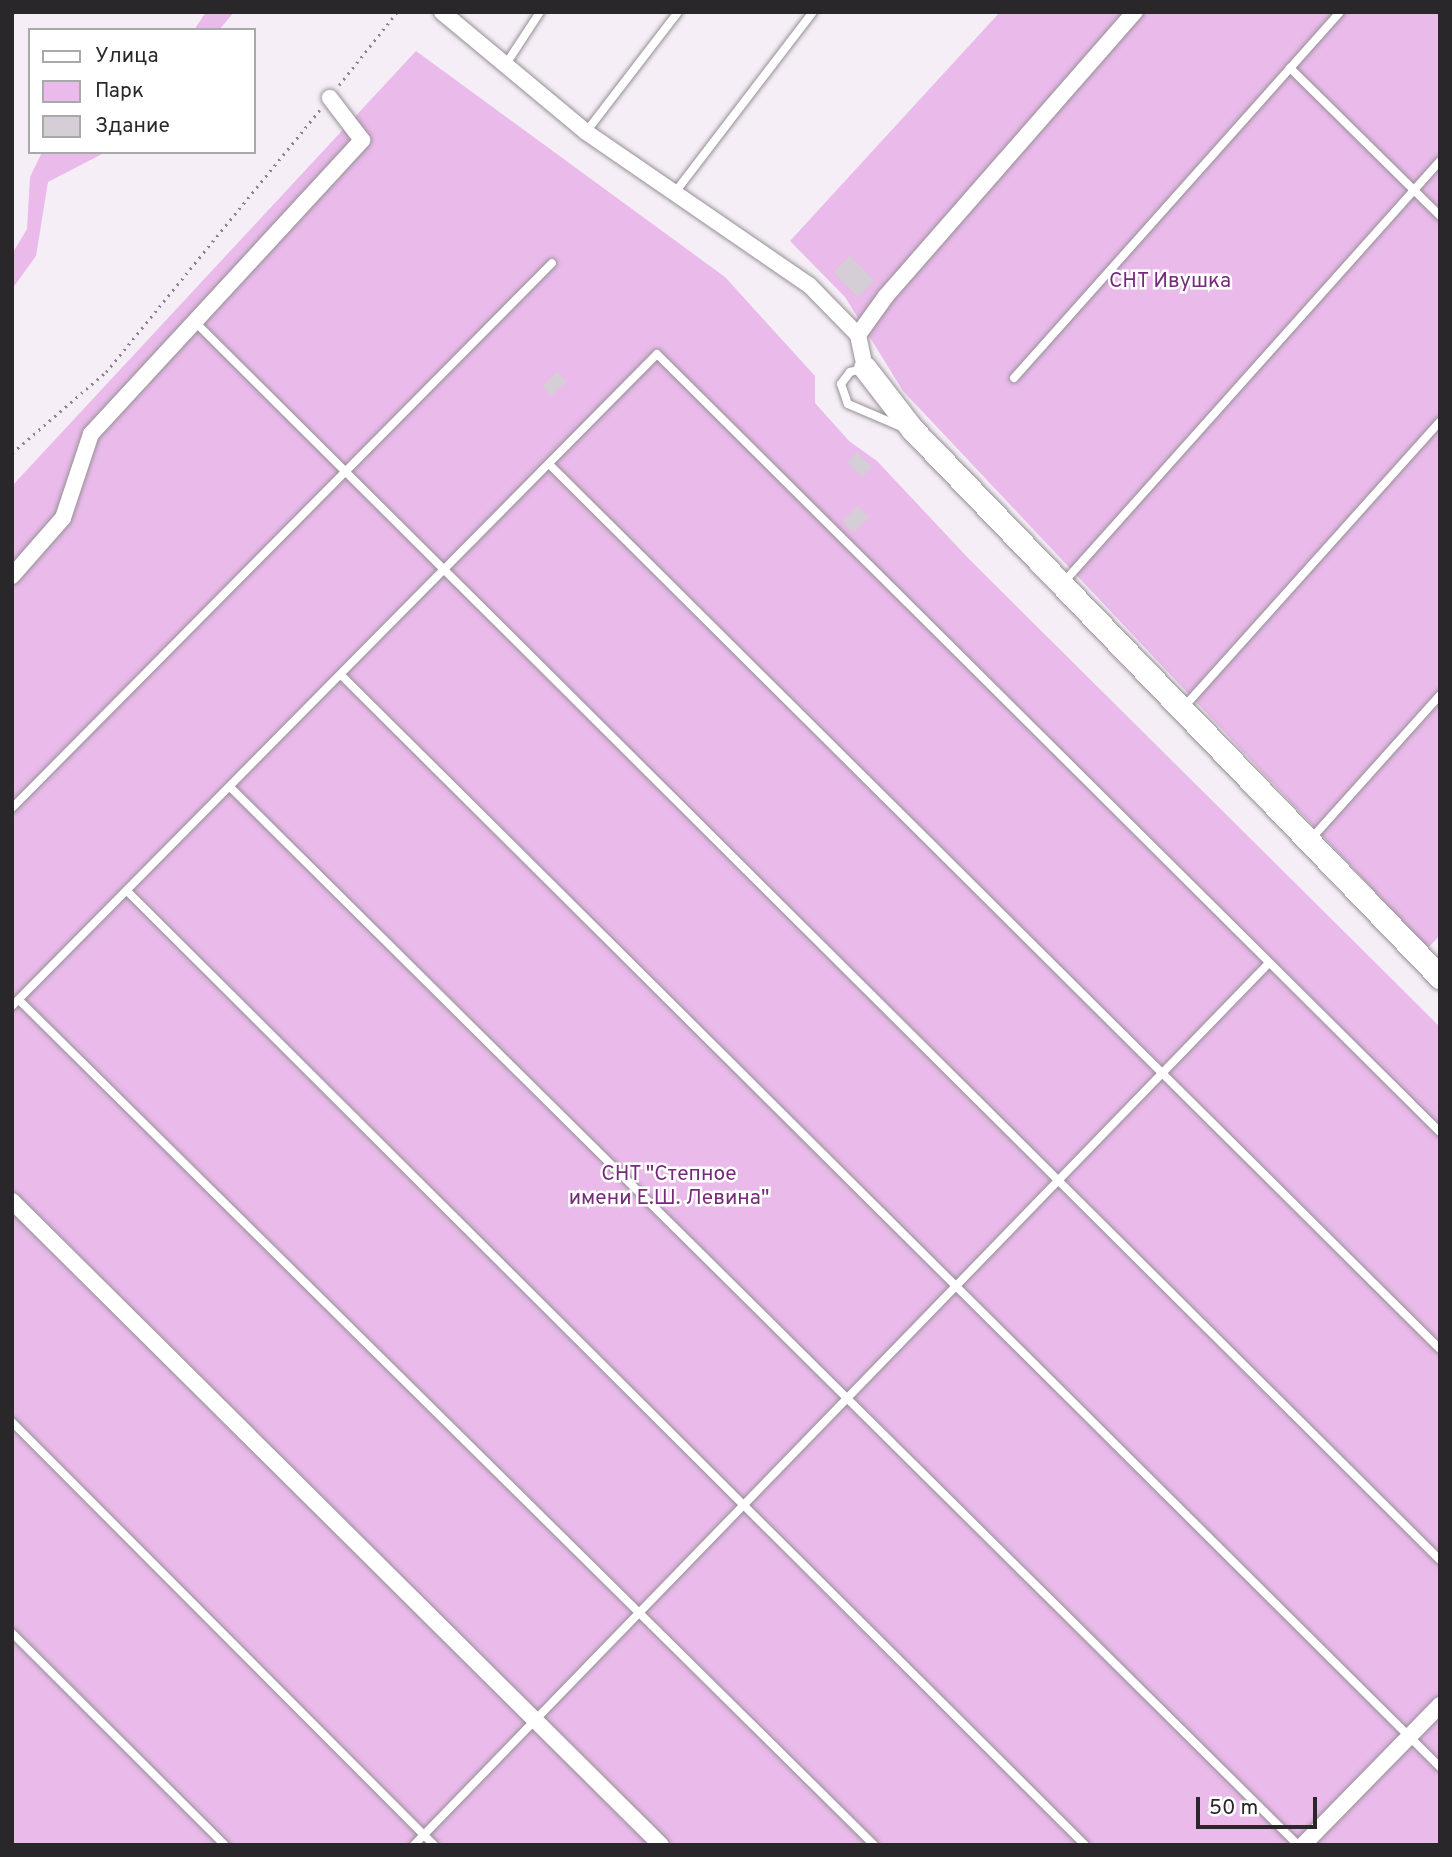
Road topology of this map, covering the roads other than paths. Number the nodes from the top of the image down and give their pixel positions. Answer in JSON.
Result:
{"nodes":[{"id":1,"x":442,"y":12,"type":"edge"},
{"id":2,"x":540,"y":12,"type":"edge"},
{"id":3,"x":678,"y":12,"type":"edge"},
{"id":4,"x":813,"y":12,"type":"edge"},
{"id":5,"x":1135,"y":12,"type":"edge"},
{"id":6,"x":1340,"y":12,"type":"edge"},
{"id":7,"x":506,"y":64,"type":"junction"},
{"id":8,"x":1290,"y":68,"type":"junction"},
{"id":9,"x":330,"y":98,"type":"road end"},
{"id":10,"x":586,"y":132,"type":"junction"},
{"id":11,"x":1440,"y":161,"type":"edge"},
{"id":12,"x":1414,"y":190,"type":"junction"},
{"id":13,"x":673,"y":195,"type":"junction"},
{"id":14,"x":1440,"y":216,"type":"edge"},
{"id":15,"x":552,"y":263,"type":"dead end"},
{"id":16,"x":192,"y":319,"type":"junction"},
{"id":17,"x":859,"y":335,"type":"junction"},
{"id":18,"x":865,"y":368,"type":"junction"},
{"id":19,"x":1014,"y":378,"type":"dead end"},
{"id":20,"x":1440,"y":422,"type":"edge"},
{"id":21,"x":913,"y":430,"type":"junction"},
{"id":22,"x":550,"y":465,"type":"junction"},
{"id":23,"x":347,"y":471,"type":"junction"},
{"id":24,"x":447,"y":568,"type":"junction"},
{"id":25,"x":12,"y":576,"type":"edge"},
{"id":26,"x":1061,"y":585,"type":"junction"},
{"id":27,"x":341,"y":675,"type":"junction"},
{"id":28,"x":1440,"y":695,"type":"edge"},
{"id":29,"x":1181,"y":711,"type":"junction"},
{"id":30,"x":230,"y":787,"type":"junction"},
{"id":31,"x":12,"y":808,"type":"edge"},
{"id":32,"x":1308,"y":843,"type":"junction"},
{"id":33,"x":127,"y":891,"type":"junction"},
{"id":34,"x":1269,"y":963,"type":"junction"},
{"id":35,"x":1434,"y":967,"type":"edge"},
{"id":36,"x":16,"y":1003,"type":"edge"},
{"id":37,"x":1162,"y":1074,"type":"junction"},
{"id":38,"x":1440,"y":1132,"type":"edge"},
{"id":39,"x":1059,"y":1180,"type":"junction"},
{"id":40,"x":12,"y":1201,"type":"edge"},
{"id":41,"x":956,"y":1286,"type":"junction"},
{"id":42,"x":1440,"y":1349,"type":"edge"},
{"id":43,"x":847,"y":1398,"type":"junction"},
{"id":44,"x":12,"y":1422,"type":"edge"},
{"id":45,"x":744,"y":1505,"type":"junction"},
{"id":46,"x":1440,"y":1560,"type":"edge"},
{"id":47,"x":639,"y":1613,"type":"junction"},
{"id":48,"x":12,"y":1633,"type":"edge"},
{"id":49,"x":1440,"y":1705,"type":"edge"},
{"id":50,"x":535,"y":1720,"type":"junction"},
{"id":51,"x":1409,"y":1736,"type":"junction"},
{"id":52,"x":1440,"y":1767,"type":"edge"},
{"id":53,"x":424,"y":1835,"type":"junction"},
{"id":54,"x":225,"y":1845,"type":"edge"},
{"id":55,"x":414,"y":1845,"type":"edge"},
{"id":56,"x":434,"y":1845,"type":"edge"},
{"id":57,"x":661,"y":1845,"type":"edge"},
{"id":58,"x":874,"y":1845,"type":"edge"},
{"id":59,"x":1085,"y":1845,"type":"edge"},
{"id":60,"x":1300,"y":1845,"type":"edge"}],
"edges":[{"from":1,"to":7,"type":"street"},
{"from":2,"to":7,"type":"lane"},
{"from":3,"to":10,"type":"lane"},
{"from":4,"to":13,"type":"lane"},
{"from":5,"to":17,"type":"street"},
{"from":6,"to":8,"type":"lane"},
{"from":7,"to":10,"type":"street"},
{"from":8,"to":12,"type":"lane"},
{"from":8,"to":19,"type":"lane"},
{"from":9,"to":16,"type":"street"},
{"from":10,"to":13,"type":"street"},
{"from":11,"to":12,"type":"lane"},
{"from":12,"to":14,"type":"lane"},
{"from":12,"to":26,"type":"lane"},
{"from":13,"to":17,"type":"street"},
{"from":15,"to":23,"type":"lane"},
{"from":16,"to":23,"type":"lane"},
{"from":16,"to":25,"type":"street"},
{"from":17,"to":18,"type":"street"},
{"from":18,"to":21,"type":"street"},
{"from":18,"to":21,"type":"lane"},
{"from":20,"to":29,"type":"lane"},
{"from":21,"to":26,"type":"street"},
{"from":22,"to":24,"type":"lane"},
{"from":22,"to":34,"type":"lane"},
{"from":22,"to":37,"type":"lane"},
{"from":23,"to":24,"type":"lane"},
{"from":23,"to":31,"type":"lane"},
{"from":24,"to":27,"type":"lane"},
{"from":24,"to":39,"type":"lane"},
{"from":26,"to":29,"type":"street"},
{"from":27,"to":30,"type":"lane"},
{"from":27,"to":41,"type":"lane"},
{"from":28,"to":32,"type":"lane"},
{"from":29,"to":32,"type":"street"},
{"from":30,"to":33,"type":"lane"},
{"from":30,"to":43,"type":"lane"},
{"from":32,"to":35,"type":"street"},
{"from":33,"to":36,"type":"lane"},
{"from":33,"to":45,"type":"lane"},
{"from":34,"to":37,"type":"lane"},
{"from":34,"to":38,"type":"lane"},
{"from":36,"to":47,"type":"lane"},
{"from":37,"to":39,"type":"lane"},
{"from":37,"to":42,"type":"lane"},
{"from":39,"to":41,"type":"lane"},
{"from":39,"to":46,"type":"lane"},
{"from":40,"to":50,"type":"street"},
{"from":41,"to":43,"type":"lane"},
{"from":41,"to":51,"type":"lane"},
{"from":43,"to":45,"type":"lane"},
{"from":43,"to":60,"type":"lane"},
{"from":44,"to":53,"type":"lane"},
{"from":45,"to":47,"type":"lane"},
{"from":45,"to":59,"type":"lane"},
{"from":47,"to":50,"type":"lane"},
{"from":47,"to":58,"type":"lane"},
{"from":48,"to":54,"type":"lane"},
{"from":49,"to":51,"type":"street"},
{"from":50,"to":53,"type":"lane"},
{"from":50,"to":57,"type":"street"},
{"from":51,"to":52,"type":"lane"},
{"from":51,"to":60,"type":"street"},
{"from":53,"to":55,"type":"lane"},
{"from":53,"to":56,"type":"lane"}]}
